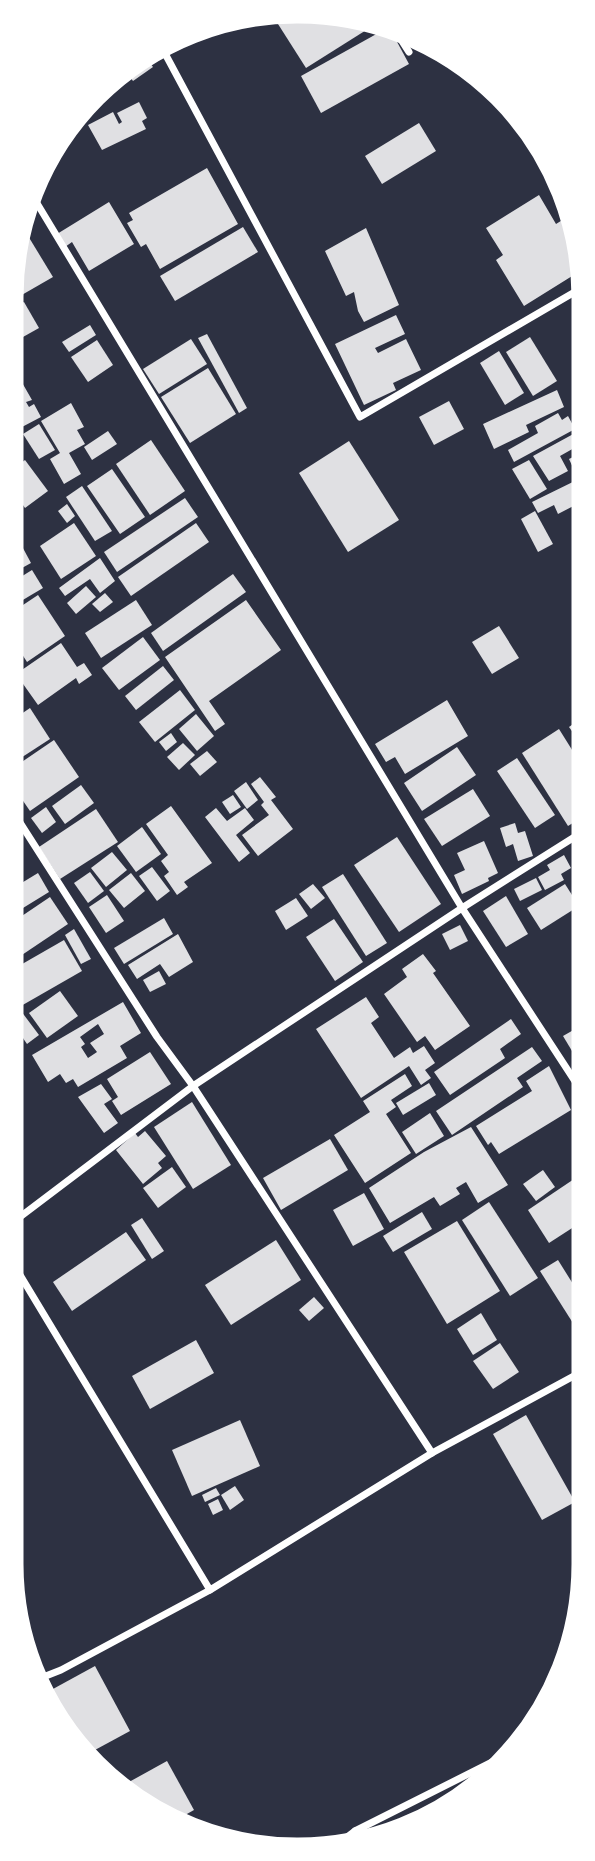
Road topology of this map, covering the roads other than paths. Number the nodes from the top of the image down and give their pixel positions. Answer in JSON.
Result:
{"nodes":[{"id":1,"x":401,"y":39,"type":"edge"},
{"id":2,"x":409,"y":52,"type":"dead end"},
{"id":3,"x":165,"y":53,"type":"edge"},
{"id":4,"x":36,"y":202,"type":"edge"},
{"id":5,"x":576,"y":291,"type":"edge"},
{"id":6,"x":19,"y":821,"type":"edge"},
{"id":7,"x":576,"y":836,"type":"edge"},
{"id":8,"x":462,"y":908,"type":"junction"},
{"id":9,"x":576,"y":1083,"type":"edge"},
{"id":10,"x":193,"y":1086,"type":"junction"},
{"id":11,"x":19,"y":1218,"type":"edge"},
{"id":12,"x":19,"y":1273,"type":"edge"},
{"id":13,"x":576,"y":1375,"type":"edge"},
{"id":14,"x":432,"y":1452,"type":"junction"},
{"id":15,"x":210,"y":1590,"type":"junction"},
{"id":16,"x":43,"y":1677,"type":"edge"},
{"id":17,"x":492,"y":1762,"type":"edge"},
{"id":18,"x":355,"y":1831,"type":"junction"},
{"id":19,"x":357,"y":1835,"type":"edge"},
{"id":20,"x":347,"y":1837,"type":"edge"}],
"edges":[{"from":1,"to":2,"type":"street"},
{"from":3,"to":5,"type":"street"},
{"from":4,"to":8,"type":"street"},
{"from":6,"to":10,"type":"street"},
{"from":7,"to":8,"type":"street"},
{"from":8,"to":9,"type":"street"},
{"from":8,"to":10,"type":"street"},
{"from":10,"to":11,"type":"street"},
{"from":10,"to":14,"type":"street"},
{"from":12,"to":15,"type":"street"},
{"from":13,"to":14,"type":"street"},
{"from":14,"to":15,"type":"street"},
{"from":15,"to":16,"type":"street"},
{"from":17,"to":18,"type":"street"},
{"from":18,"to":19,"type":"street"},
{"from":18,"to":20,"type":"street"}]}
